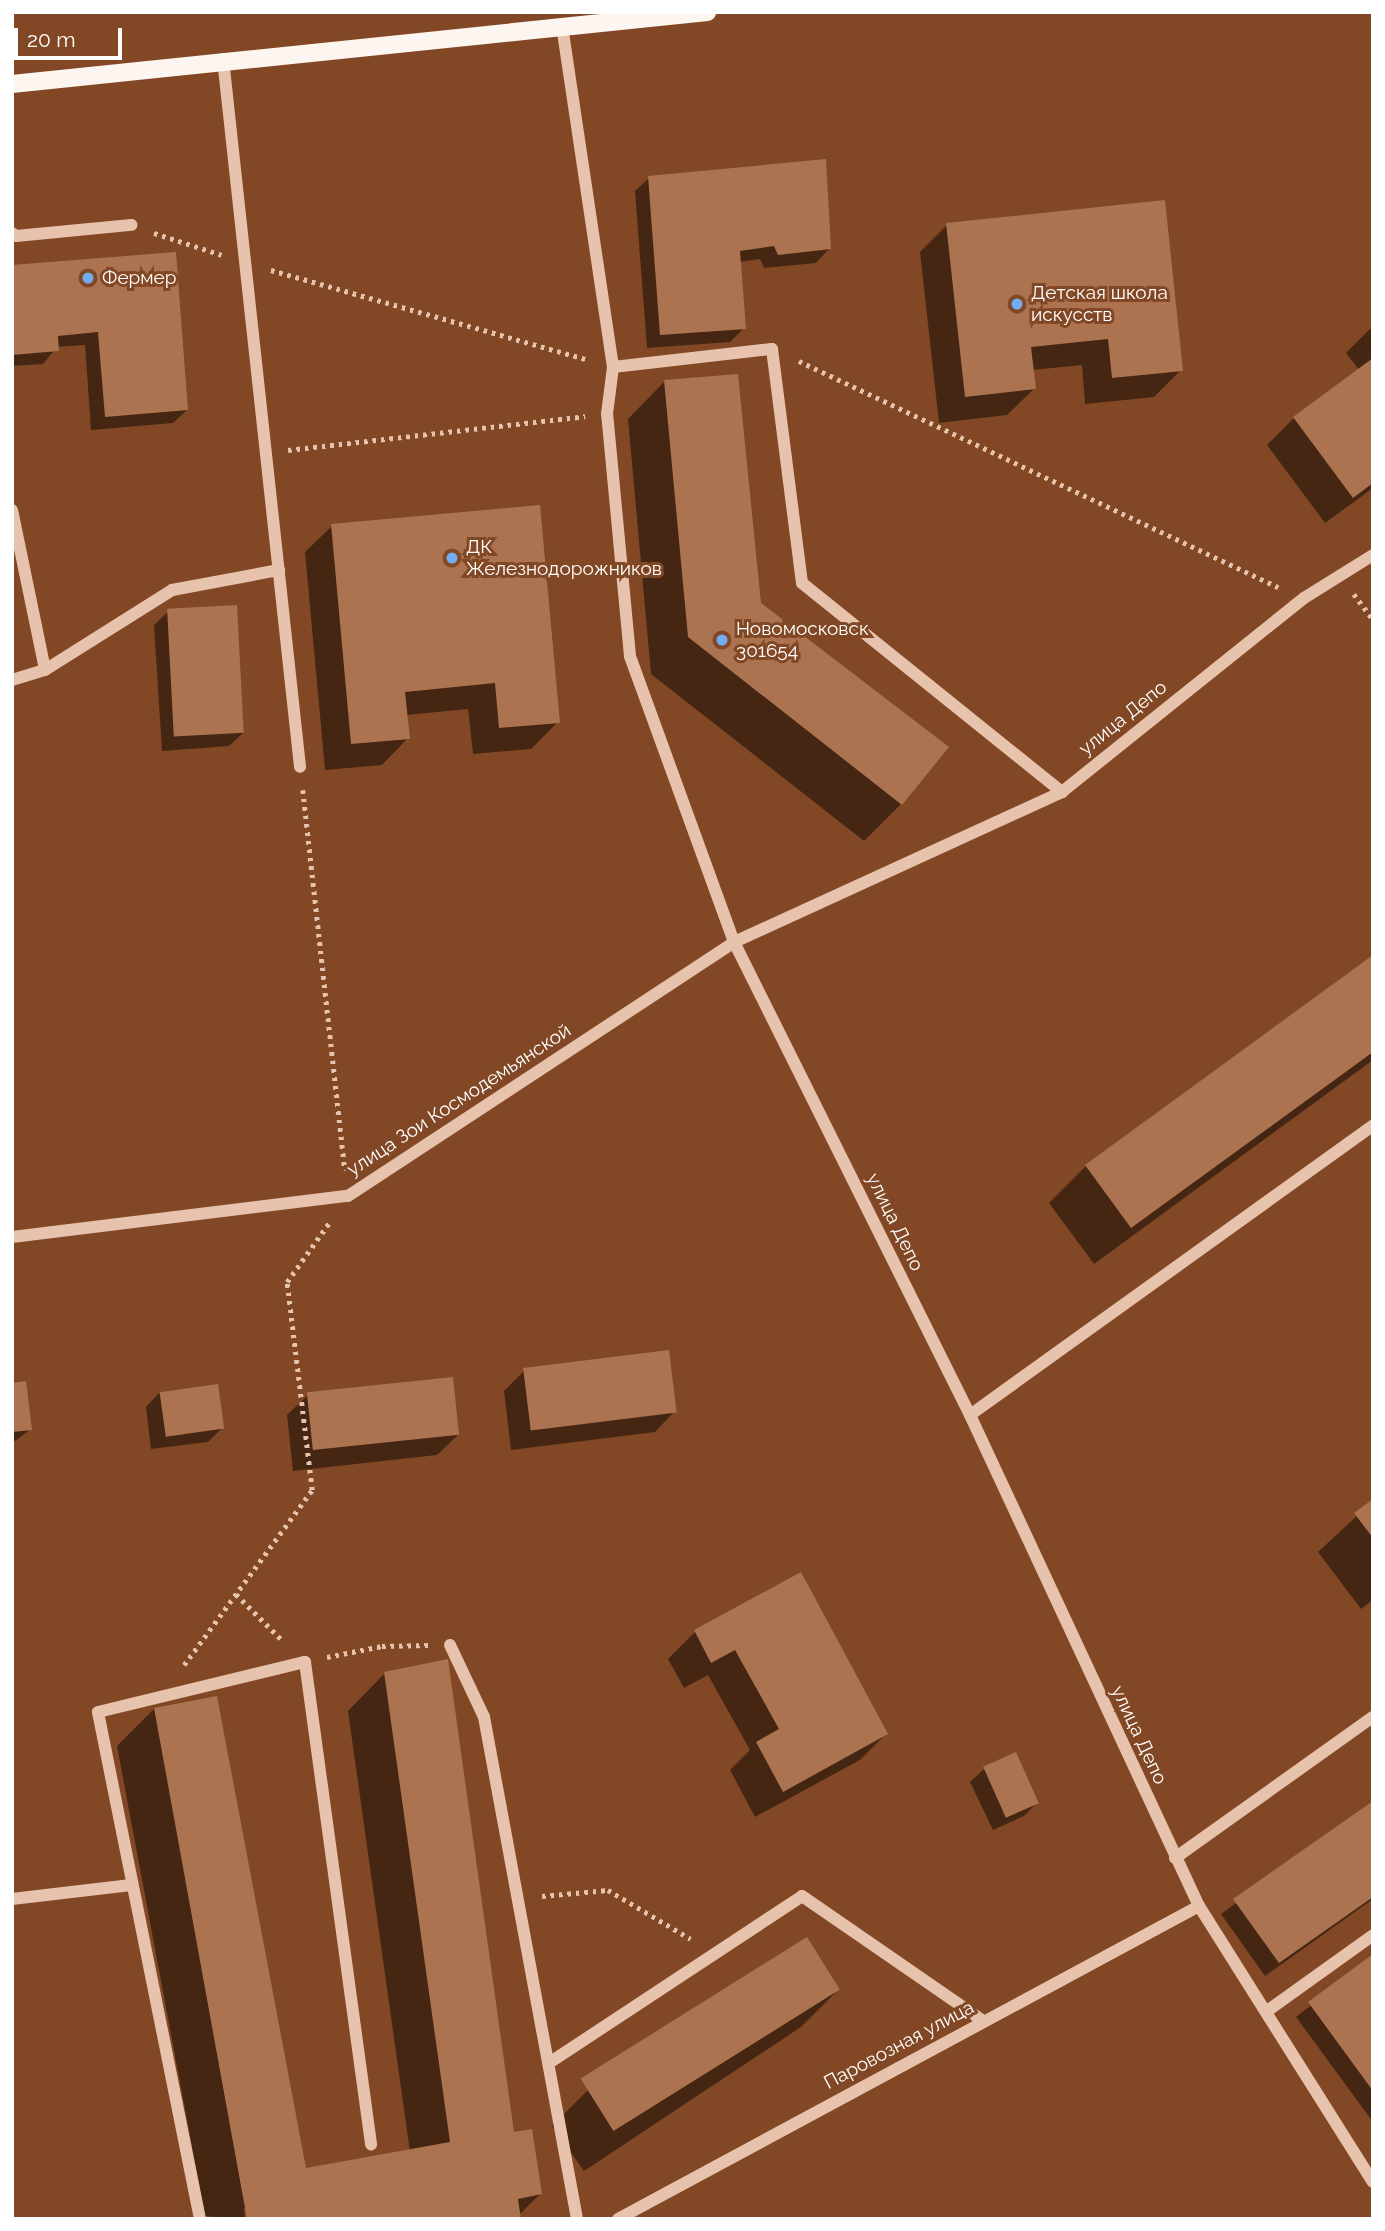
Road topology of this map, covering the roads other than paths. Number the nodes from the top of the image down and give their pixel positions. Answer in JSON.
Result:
{"nodes":[{"id":1,"x":707,"y":12,"type":"edge"},
{"id":2,"x":562,"y":27,"type":"junction"},
{"id":3,"x":223,"y":58,"type":"junction"},
{"id":4,"x":12,"y":83,"type":"edge"},
{"id":5,"x":131,"y":225,"type":"road end"},
{"id":6,"x":12,"y":233,"type":"edge"},
{"id":7,"x":613,"y":367,"type":"junction"},
{"id":8,"x":12,"y":510,"type":"edge"},
{"id":9,"x":1373,"y":555,"type":"edge"},
{"id":10,"x":279,"y":570,"type":"junction"},
{"id":11,"x":45,"y":670,"type":"junction"},
{"id":12,"x":12,"y":680,"type":"edge"},
{"id":13,"x":300,"y":766,"type":"road end"},
{"id":14,"x":1062,"y":792,"type":"junction"},
{"id":15,"x":734,"y":942,"type":"junction"},
{"id":16,"x":1373,"y":1125,"type":"edge"},
{"id":17,"x":12,"y":1237,"type":"edge"},
{"id":18,"x":970,"y":1415,"type":"junction"},
{"id":19,"x":450,"y":1645,"type":"road end"},
{"id":20,"x":1373,"y":1717,"type":"edge"},
{"id":21,"x":1175,"y":1858,"type":"junction"},
{"id":22,"x":131,"y":1885,"type":"junction"},
{"id":23,"x":12,"y":1899,"type":"edge"},
{"id":24,"x":1199,"y":1906,"type":"junction"},
{"id":25,"x":1373,"y":1935,"type":"edge"},
{"id":26,"x":1267,"y":2011,"type":"junction"},
{"id":27,"x":983,"y":2021,"type":"junction"},
{"id":28,"x":549,"y":2063,"type":"junction"},
{"id":29,"x":371,"y":2145,"type":"dead end"},
{"id":30,"x":1373,"y":2182,"type":"edge"},
{"id":31,"x":200,"y":2219,"type":"edge"},
{"id":32,"x":577,"y":2219,"type":"edge"},
{"id":33,"x":618,"y":2219,"type":"edge"}],
"edges":[{"from":1,"to":2,"type":"main road"},
{"from":2,"to":3,"type":"main road"},
{"from":2,"to":7,"type":"street"},
{"from":3,"to":4,"type":"main road"},
{"from":3,"to":10,"type":"street"},
{"from":5,"to":6,"type":"street"},
{"from":7,"to":14,"type":"street"},
{"from":7,"to":15,"type":"street"},
{"from":8,"to":11,"type":"street"},
{"from":9,"to":14,"type":"street","name":"улица Депо"},
{"from":10,"to":11,"type":"street"},
{"from":10,"to":13,"type":"street"},
{"from":11,"to":12,"type":"street"},
{"from":14,"to":15,"type":"street","name":"улица Депо"},
{"from":15,"to":17,"type":"street","name":"улица Зои Космодемьянской"},
{"from":15,"to":18,"type":"street","name":"улица Депо"},
{"from":16,"to":18,"type":"street"},
{"from":18,"to":21,"type":"street","name":"улица Депо"},
{"from":19,"to":28,"type":"street"},
{"from":20,"to":21,"type":"street"},
{"from":21,"to":24,"type":"street","name":"улица Депо"},
{"from":22,"to":23,"type":"street"},
{"from":22,"to":29,"type":"street"},
{"from":22,"to":31,"type":"street"},
{"from":24,"to":26,"type":"street","name":"улица Депо"},
{"from":24,"to":27,"type":"street","name":"Паровозная улица"},
{"from":25,"to":26,"type":"street"},
{"from":26,"to":30,"type":"street","name":"улица Депо"},
{"from":27,"to":28,"type":"street"},
{"from":27,"to":33,"type":"street","name":"Паровозная улица"},
{"from":28,"to":32,"type":"street"}]}
